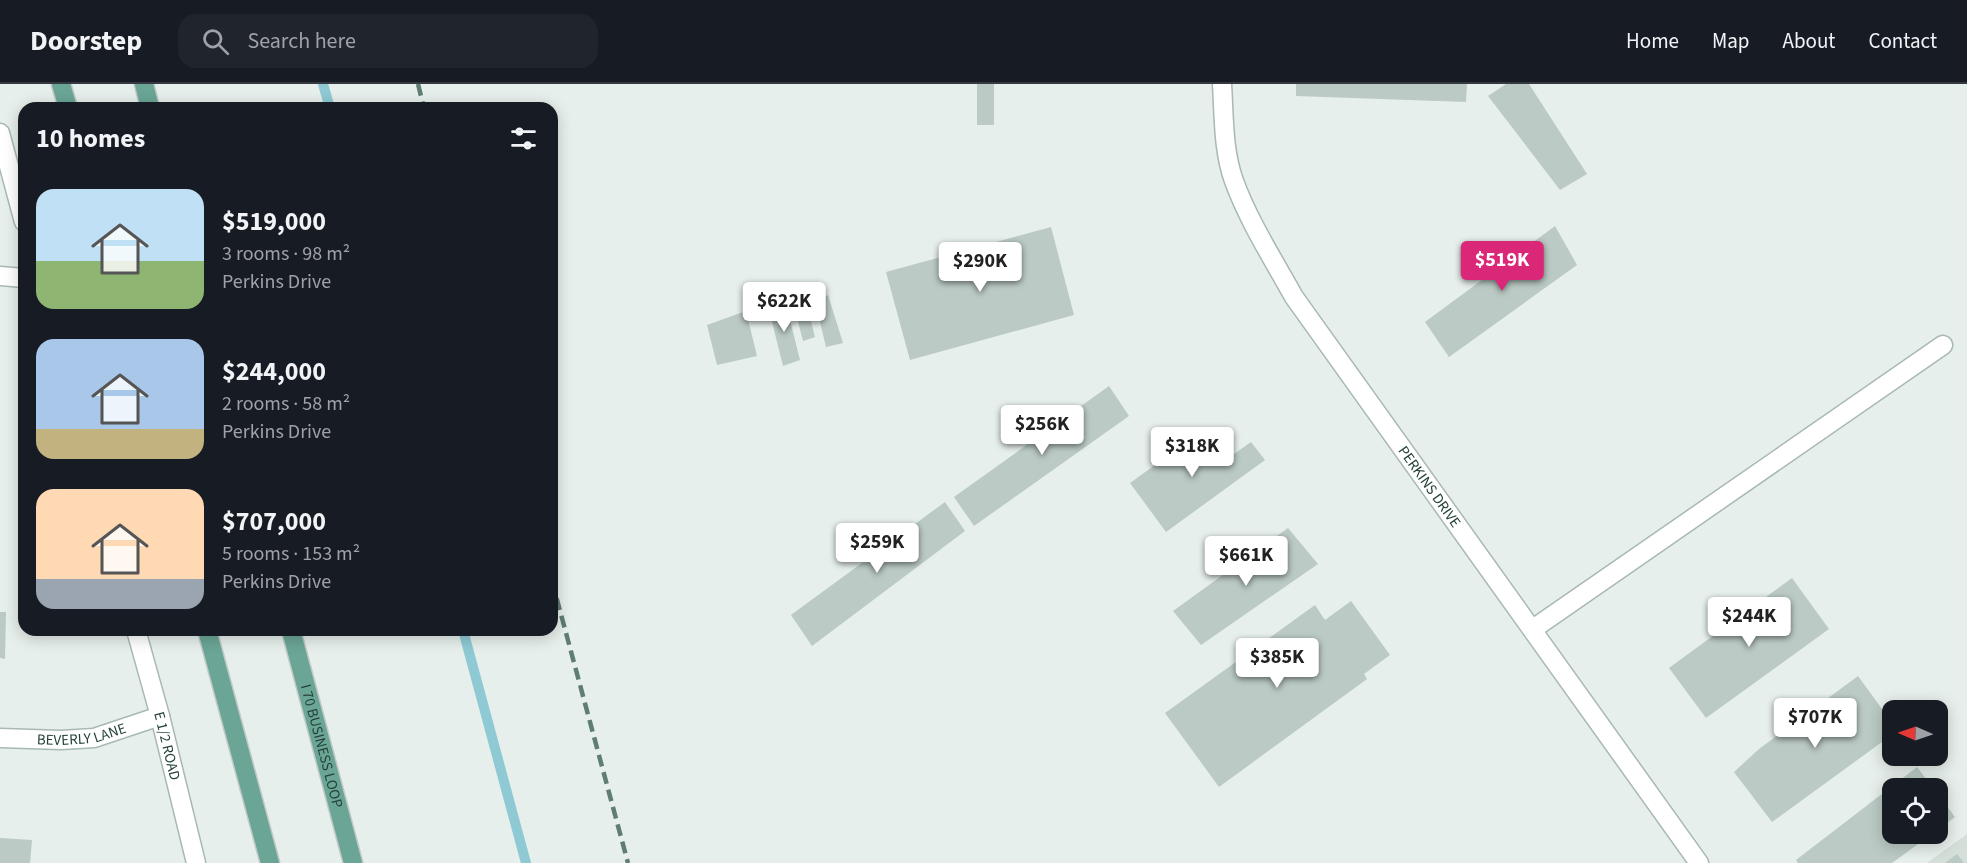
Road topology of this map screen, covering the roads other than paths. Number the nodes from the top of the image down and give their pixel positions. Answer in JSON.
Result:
{"nodes":[{"id":1,"x":61,"y":84,"type":"edge"},
{"id":2,"x":144,"y":84,"type":"edge"},
{"id":3,"x":1222,"y":84,"type":"edge"},
{"id":4,"x":66,"y":102,"type":"edge"},
{"id":5,"x":148,"y":102,"type":"edge"},
{"id":6,"x":0,"y":133,"type":"edge"},
{"id":7,"x":18,"y":200,"type":"edge"},
{"id":8,"x":0,"y":276,"type":"edge"},
{"id":9,"x":18,"y":278,"type":"edge"},
{"id":10,"x":1943,"y":345,"type":"dead end"},
{"id":11,"x":1533,"y":629,"type":"junction"},
{"id":12,"x":138,"y":636,"type":"edge"},
{"id":13,"x":209,"y":636,"type":"edge"},
{"id":14,"x":293,"y":636,"type":"edge"},
{"id":15,"x":160,"y":716,"type":"junction"},
{"id":16,"x":0,"y":738,"type":"edge"},
{"id":17,"x":196,"y":863,"type":"edge"},
{"id":18,"x":270,"y":863,"type":"edge"},
{"id":19,"x":353,"y":863,"type":"edge"},
{"id":20,"x":1699,"y":863,"type":"edge"}],
"edges":[{"from":1,"to":4,"type":"main road"},
{"from":2,"to":5,"type":"main road"},
{"from":3,"to":11,"type":"street","name":"PERKINS DRIVE"},
{"from":6,"to":7,"type":"street"},
{"from":8,"to":9,"type":"street"},
{"from":10,"to":11,"type":"street"},
{"from":11,"to":20,"type":"street","name":"PERKINS DRIVE"},
{"from":12,"to":15,"type":"street","name":"E 1/2 ROAD"},
{"from":13,"to":18,"type":"main road"},
{"from":14,"to":19,"type":"main road","name":"I 70 BUSINESS LOOP"},
{"from":15,"to":16,"type":"street","name":"BEVERLY LANE"},
{"from":15,"to":17,"type":"street","name":"E 1/2 ROAD"}]}
